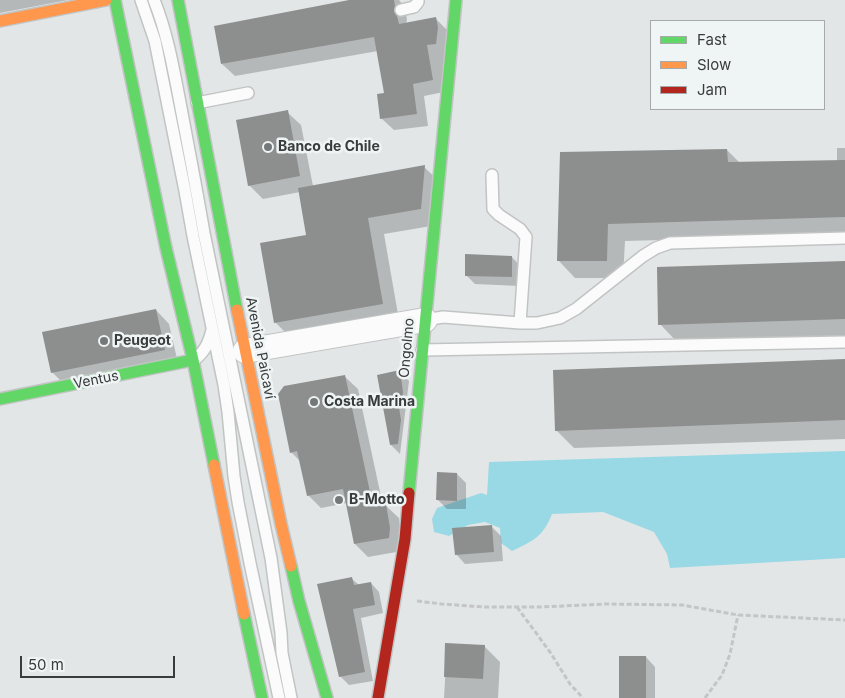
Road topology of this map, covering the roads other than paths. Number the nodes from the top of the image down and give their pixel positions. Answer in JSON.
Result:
{"nodes":[{"id":1,"x":106,"y":0,"type":"edge"},
{"id":2,"x":115,"y":0,"type":"edge"},
{"id":3,"x":141,"y":0,"type":"edge"},
{"id":4,"x":154,"y":0,"type":"edge"},
{"id":5,"x":178,"y":0,"type":"edge"},
{"id":6,"x":418,"y":0,"type":"edge"},
{"id":7,"x":456,"y":0,"type":"edge"},
{"id":8,"x":401,"y":10,"type":"dead end"},
{"id":9,"x":0,"y":21,"type":"edge"},
{"id":10,"x":248,"y":93,"type":"dead end"},
{"id":11,"x":197,"y":103,"type":"junction"},
{"id":12,"x":492,"y":175,"type":"dead end"},
{"id":13,"x":845,"y":238,"type":"edge"},
{"id":14,"x":425,"y":320,"type":"junction"},
{"id":15,"x":520,"y":323,"type":"junction"},
{"id":16,"x":212,"y":328,"type":"junction"},
{"id":17,"x":845,"y":342,"type":"edge"},
{"id":18,"x":422,"y":350,"type":"junction"},
{"id":19,"x":246,"y":351,"type":"junction"},
{"id":20,"x":193,"y":360,"type":"junction"},
{"id":21,"x":0,"y":400,"type":"edge"},
{"id":22,"x":262,"y":698,"type":"edge"},
{"id":23,"x":279,"y":698,"type":"edge"},
{"id":24,"x":291,"y":698,"type":"edge"},
{"id":25,"x":327,"y":698,"type":"edge"},
{"id":26,"x":378,"y":698,"type":"edge"}],
"edges":[{"from":1,"to":9,"type":"main road"},
{"from":2,"to":20,"type":"main road"},
{"from":3,"to":16,"type":"lane"},
{"from":4,"to":24,"type":"lane"},
{"from":5,"to":11,"type":"main road","name":"Avenida Paicaví"},
{"from":6,"to":8,"type":"lane"},
{"from":7,"to":14,"type":"main road","name":"Ongolmo"},
{"from":10,"to":11,"type":"lane"},
{"from":11,"to":19,"type":"main road","name":"Avenida Paicaví"},
{"from":12,"to":15,"type":"lane"},
{"from":13,"to":15,"type":"lane"},
{"from":14,"to":15,"type":"lane"},
{"from":14,"to":18,"type":"main road","name":"Ongolmo"},
{"from":14,"to":19,"type":"street"},
{"from":16,"to":20,"type":"lane"},
{"from":16,"to":23,"type":"lane"},
{"from":17,"to":18,"type":"lane"},
{"from":18,"to":26,"type":"main road","name":"Ongolmo"},
{"from":19,"to":25,"type":"main road","name":"Avenida Paicaví"},
{"from":20,"to":21,"type":"main road","name":"Ventus"},
{"from":20,"to":22,"type":"main road"}]}
